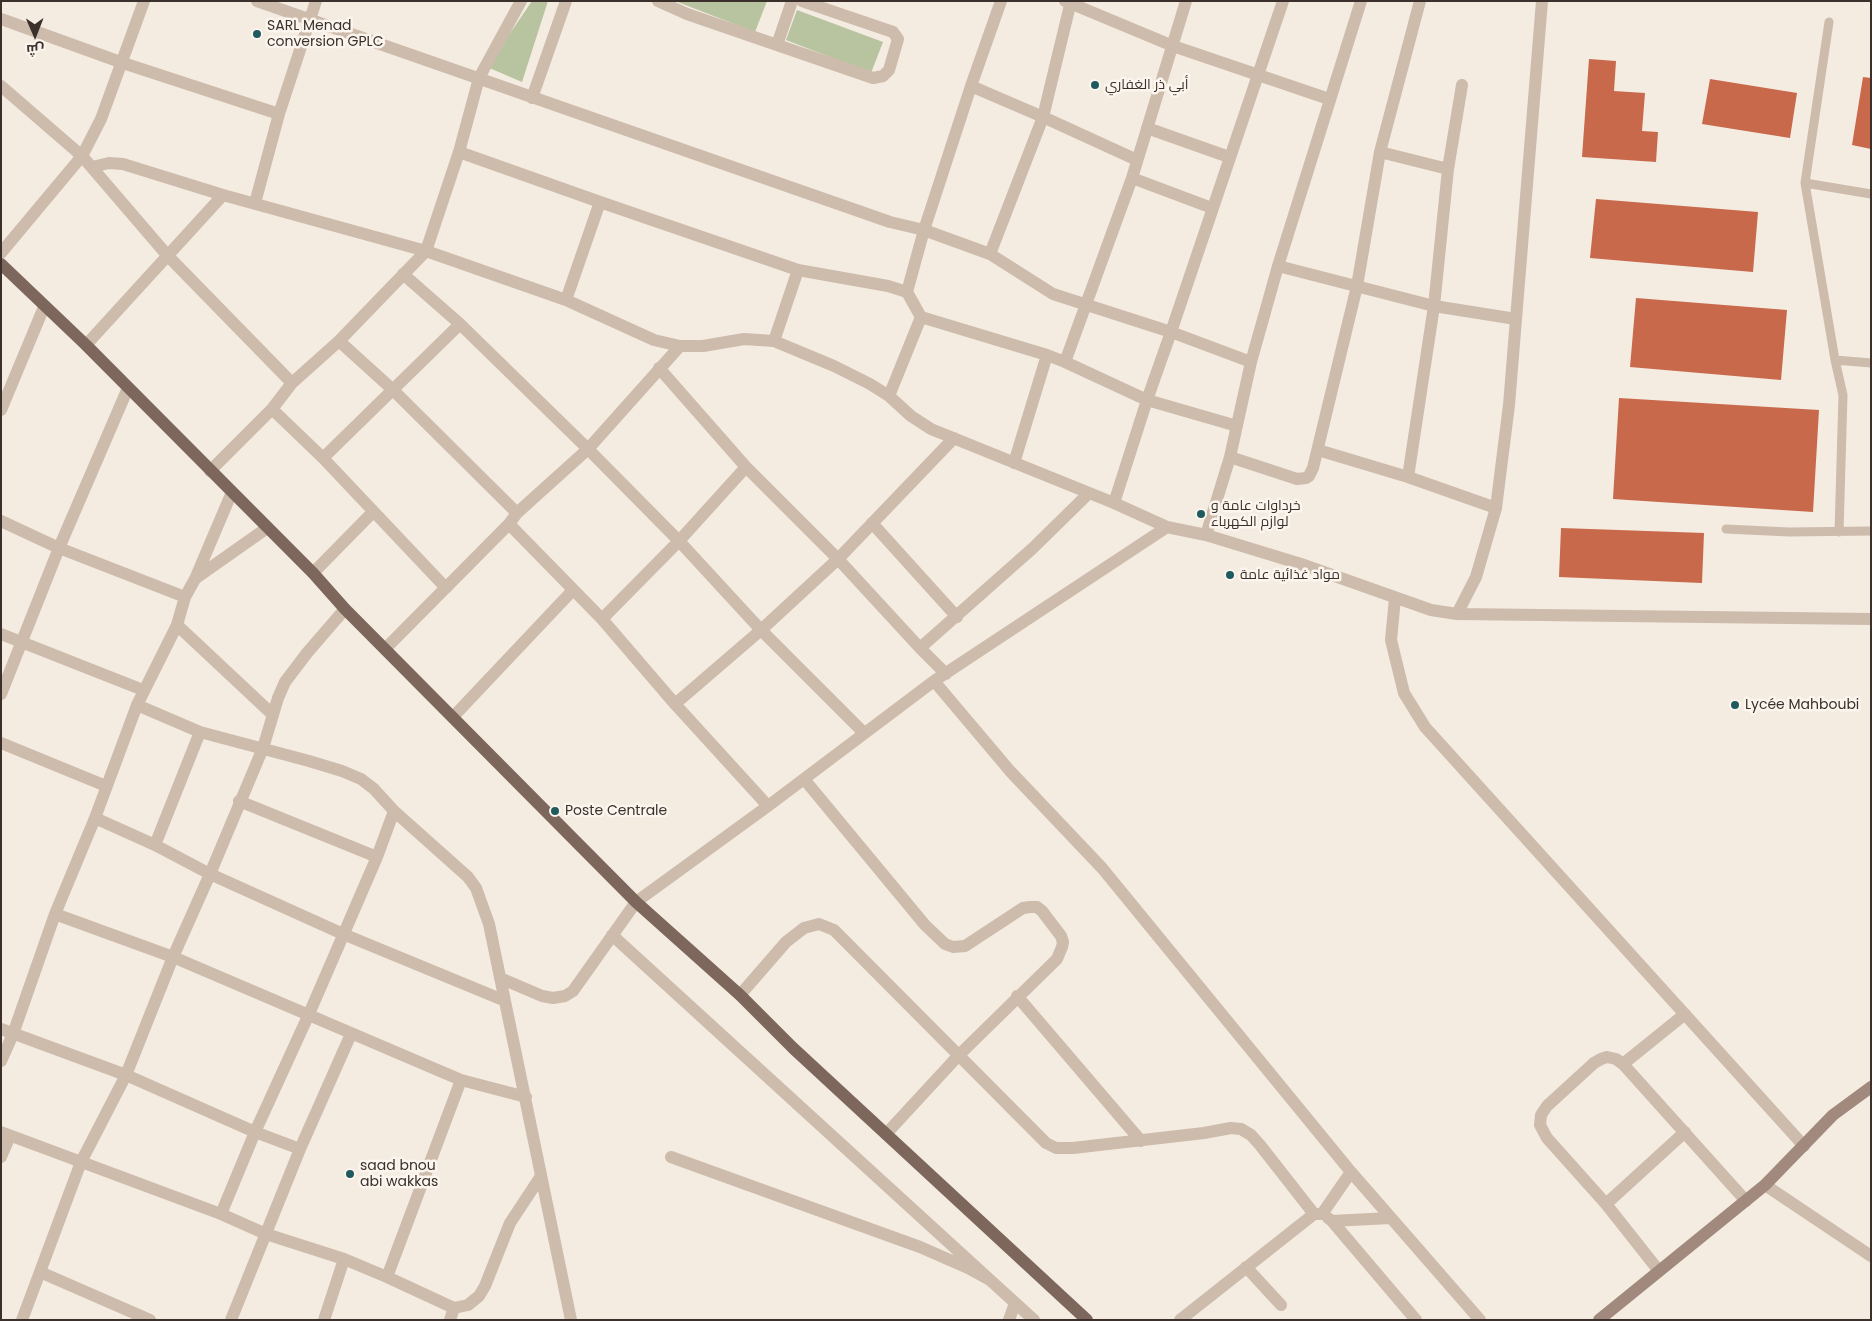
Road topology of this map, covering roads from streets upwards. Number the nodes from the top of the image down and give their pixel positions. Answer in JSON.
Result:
{"nodes":[{"id":1,"x":144,"y":1,"type":"edge"},
{"id":2,"x":258,"y":1,"type":"edge"},
{"id":3,"x":316,"y":1,"type":"edge"},
{"id":4,"x":521,"y":1,"type":"edge"},
{"id":5,"x":566,"y":1,"type":"edge"},
{"id":6,"x":658,"y":1,"type":"edge"},
{"id":7,"x":792,"y":1,"type":"edge"},
{"id":8,"x":802,"y":1,"type":"edge"},
{"id":9,"x":1001,"y":1,"type":"edge"},
{"id":10,"x":1186,"y":1,"type":"edge"},
{"id":11,"x":1283,"y":1,"type":"edge"},
{"id":12,"x":1361,"y":1,"type":"edge"},
{"id":13,"x":1420,"y":1,"type":"edge"},
{"id":14,"x":1542,"y":1,"type":"edge"},
{"id":15,"x":1069,"y":2,"type":"edge"},
{"id":16,"x":1,"y":19,"type":"edge"},
{"id":17,"x":310,"y":20,"type":"junction"},
{"id":18,"x":777,"y":44,"type":"junction"},
{"id":19,"x":1173,"y":46,"type":"junction"},
{"id":20,"x":123,"y":63,"type":"junction"},
{"id":21,"x":1257,"y":75,"type":"junction"},
{"id":22,"x":479,"y":78,"type":"junction"},
{"id":23,"x":1462,"y":85,"type":"dead end"},
{"id":24,"x":1,"y":86,"type":"edge"},
{"id":25,"x":971,"y":86,"type":"junction"},
{"id":26,"x":532,"y":98,"type":"junction"},
{"id":27,"x":1329,"y":99,"type":"junction"},
{"id":28,"x":279,"y":114,"type":"junction"},
{"id":29,"x":1043,"y":117,"type":"junction"},
{"id":30,"x":1147,"y":128,"type":"junction"},
{"id":31,"x":460,"y":152,"type":"junction"},
{"id":32,"x":1380,"y":152,"type":"junction"},
{"id":33,"x":82,"y":156,"type":"junction"},
{"id":34,"x":1229,"y":157,"type":"junction"},
{"id":35,"x":1137,"y":160,"type":"junction"},
{"id":36,"x":92,"y":167,"type":"junction"},
{"id":37,"x":1448,"y":169,"type":"junction"},
{"id":38,"x":1132,"y":178,"type":"junction"},
{"id":39,"x":223,"y":195,"type":"junction"},
{"id":40,"x":600,"y":202,"type":"junction"},
{"id":41,"x":255,"y":203,"type":"junction"},
{"id":42,"x":1212,"y":208,"type":"junction"},
{"id":43,"x":924,"y":230,"type":"junction"},
{"id":44,"x":426,"y":251,"type":"junction"},
{"id":45,"x":1,"y":253,"type":"edge"},
{"id":46,"x":990,"y":254,"type":"junction"},
{"id":47,"x":167,"y":255,"type":"junction"},
{"id":48,"x":1,"y":264,"type":"edge"},
{"id":49,"x":1278,"y":266,"type":"junction"},
{"id":50,"x":798,"y":270,"type":"junction"},
{"id":51,"x":403,"y":274,"type":"junction"},
{"id":52,"x":1357,"y":286,"type":"junction"},
{"id":53,"x":907,"y":292,"type":"junction"},
{"id":54,"x":566,"y":300,"type":"junction"},
{"id":55,"x":1085,"y":305,"type":"junction"},
{"id":56,"x":1434,"y":306,"type":"junction"},
{"id":57,"x":44,"y":307,"type":"junction"},
{"id":58,"x":921,"y":318,"type":"junction"},
{"id":59,"x":1516,"y":319,"type":"junction"},
{"id":60,"x":460,"y":324,"type":"junction"},
{"id":61,"x":1172,"y":332,"type":"junction"},
{"id":62,"x":339,"y":341,"type":"junction"},
{"id":63,"x":774,"y":341,"type":"junction"},
{"id":64,"x":86,"y":345,"type":"junction"},
{"id":65,"x":680,"y":346,"type":"junction"},
{"id":66,"x":1047,"y":356,"type":"junction"},
{"id":67,"x":1065,"y":362,"type":"junction"},
{"id":68,"x":1251,"y":362,"type":"junction"},
{"id":69,"x":659,"y":368,"type":"junction"},
{"id":70,"x":292,"y":383,"type":"junction"},
{"id":71,"x":128,"y":388,"type":"junction"},
{"id":72,"x":392,"y":389,"type":"junction"},
{"id":73,"x":889,"y":396,"type":"junction"},
{"id":74,"x":1147,"y":400,"type":"junction"},
{"id":75,"x":272,"y":409,"type":"junction"},
{"id":76,"x":1,"y":410,"type":"edge"},
{"id":77,"x":1237,"y":426,"type":"junction"},
{"id":78,"x":954,"y":438,"type":"junction"},
{"id":79,"x":588,"y":448,"type":"junction"},
{"id":80,"x":1318,"y":450,"type":"junction"},
{"id":81,"x":1230,"y":457,"type":"junction"},
{"id":82,"x":323,"y":458,"type":"junction"},
{"id":83,"x":1014,"y":463,"type":"junction"},
{"id":84,"x":746,"y":467,"type":"junction"},
{"id":85,"x":210,"y":471,"type":"junction"},
{"id":86,"x":1408,"y":477,"type":"junction"},
{"id":87,"x":232,"y":492,"type":"junction"},
{"id":88,"x":1088,"y":494,"type":"junction"},
{"id":89,"x":1114,"y":503,"type":"junction"},
{"id":90,"x":1496,"y":508,"type":"junction"},
{"id":91,"x":373,"y":512,"type":"junction"},
{"id":92,"x":513,"y":518,"type":"junction"},
{"id":93,"x":1,"y":521,"type":"edge"},
{"id":94,"x":872,"y":524,"type":"junction"},
{"id":95,"x":1167,"y":526,"type":"junction"},
{"id":96,"x":267,"y":528,"type":"junction"},
{"id":97,"x":1206,"y":536,"type":"junction"},
{"id":98,"x":679,"y":541,"type":"junction"},
{"id":99,"x":59,"y":548,"type":"junction"},
{"id":100,"x":838,"y":559,"type":"junction"},
{"id":101,"x":313,"y":573,"type":"junction"},
{"id":102,"x":195,"y":579,"type":"junction"},
{"id":103,"x":446,"y":588,"type":"junction"},
{"id":104,"x":573,"y":590,"type":"junction"},
{"id":105,"x":185,"y":597,"type":"junction"},
{"id":106,"x":1394,"y":598,"type":"junction"},
{"id":107,"x":346,"y":609,"type":"junction"},
{"id":108,"x":1457,"y":614,"type":"junction"},
{"id":109,"x":957,"y":617,"type":"junction"},
{"id":110,"x":602,"y":619,"type":"junction"},
{"id":111,"x":1871,"y":619,"type":"edge"},
{"id":112,"x":177,"y":625,"type":"junction"},
{"id":113,"x":761,"y":630,"type":"junction"},
{"id":114,"x":1,"y":634,"type":"edge"},
{"id":115,"x":22,"y":643,"type":"junction"},
{"id":116,"x":920,"y":648,"type":"junction"},
{"id":117,"x":385,"y":649,"type":"junction"},
{"id":118,"x":946,"y":674,"type":"junction"},
{"id":119,"x":934,"y":681,"type":"junction"},
{"id":120,"x":143,"y":690,"type":"junction"},
{"id":121,"x":1,"y":694,"type":"edge"},
{"id":122,"x":675,"y":704,"type":"junction"},
{"id":123,"x":136,"y":705,"type":"junction"},
{"id":124,"x":272,"y":714,"type":"junction"},
{"id":125,"x":453,"y":717,"type":"junction"},
{"id":126,"x":200,"y":732,"type":"junction"},
{"id":127,"x":864,"y":733,"type":"junction"},
{"id":128,"x":1,"y":743,"type":"edge"},
{"id":129,"x":263,"y":748,"type":"junction"},
{"id":130,"x":804,"y":779,"type":"junction"},
{"id":131,"x":106,"y":786,"type":"junction"},
{"id":132,"x":239,"y":801,"type":"junction"},
{"id":133,"x":768,"y":806,"type":"junction"},
{"id":134,"x":394,"y":811,"type":"junction"},
{"id":135,"x":95,"y":818,"type":"junction"},
{"id":136,"x":155,"y":845,"type":"junction"},
{"id":137,"x":377,"y":856,"type":"junction"},
{"id":138,"x":210,"y":874,"type":"junction"},
{"id":139,"x":636,"y":902,"type":"junction"},
{"id":140,"x":55,"y":914,"type":"junction"},
{"id":141,"x":343,"y":934,"type":"junction"},
{"id":142,"x":612,"y":936,"type":"junction"},
{"id":143,"x":173,"y":957,"type":"junction"},
{"id":144,"x":500,"y":978,"type":"junction"},
{"id":145,"x":740,"y":995,"type":"junction"},
{"id":146,"x":1017,"y":996,"type":"junction"},
{"id":147,"x":503,"y":1000,"type":"junction"},
{"id":148,"x":309,"y":1014,"type":"junction"},
{"id":149,"x":1685,"y":1014,"type":"junction"},
{"id":150,"x":7,"y":1031,"type":"edge"},
{"id":151,"x":351,"y":1034,"type":"junction"},
{"id":152,"x":958,"y":1056,"type":"junction"},
{"id":153,"x":1,"y":1061,"type":"edge"},
{"id":154,"x":1623,"y":1064,"type":"junction"},
{"id":155,"x":126,"y":1074,"type":"junction"},
{"id":156,"x":461,"y":1080,"type":"junction"},
{"id":157,"x":1871,"y":1087,"type":"edge"},
{"id":158,"x":526,"y":1097,"type":"junction"},
{"id":159,"x":255,"y":1132,"type":"junction"},
{"id":160,"x":1685,"y":1132,"type":"junction"},
{"id":161,"x":6,"y":1134,"type":"edge"},
{"id":162,"x":886,"y":1134,"type":"junction"},
{"id":163,"x":1141,"y":1141,"type":"junction"},
{"id":164,"x":1804,"y":1146,"type":"junction"},
{"id":165,"x":300,"y":1149,"type":"junction"},
{"id":166,"x":1,"y":1157,"type":"edge"},
{"id":167,"x":671,"y":1157,"type":"dead end"},
{"id":168,"x":82,"y":1162,"type":"junction"},
{"id":169,"x":1351,"y":1172,"type":"junction"},
{"id":170,"x":541,"y":1176,"type":"junction"},
{"id":171,"x":1765,"y":1185,"type":"junction"},
{"id":172,"x":1746,"y":1201,"type":"junction"},
{"id":173,"x":1606,"y":1204,"type":"junction"},
{"id":174,"x":222,"y":1214,"type":"junction"},
{"id":175,"x":1323,"y":1216,"type":"junction"},
{"id":176,"x":1390,"y":1218,"type":"junction"},
{"id":177,"x":266,"y":1234,"type":"junction"},
{"id":178,"x":1871,"y":1256,"type":"edge"},
{"id":179,"x":344,"y":1260,"type":"junction"},
{"id":180,"x":1246,"y":1267,"type":"junction"},
{"id":181,"x":1659,"y":1271,"type":"junction"},
{"id":182,"x":40,"y":1272,"type":"junction"},
{"id":183,"x":387,"y":1276,"type":"junction"},
{"id":184,"x":990,"y":1280,"type":"junction"},
{"id":185,"x":1015,"y":1303,"type":"junction"},
{"id":186,"x":1281,"y":1306,"type":"dead end"},
{"id":187,"x":452,"y":1314,"type":"edge"},
{"id":188,"x":1189,"y":1317,"type":"edge"},
{"id":189,"x":22,"y":1320,"type":"edge"},
{"id":190,"x":150,"y":1320,"type":"edge"},
{"id":191,"x":231,"y":1320,"type":"edge"},
{"id":192,"x":324,"y":1320,"type":"edge"},
{"id":193,"x":571,"y":1320,"type":"edge"},
{"id":194,"x":1008,"y":1320,"type":"edge"},
{"id":195,"x":1034,"y":1320,"type":"edge"},
{"id":196,"x":1087,"y":1320,"type":"edge"},
{"id":197,"x":1416,"y":1320,"type":"edge"},
{"id":198,"x":1480,"y":1320,"type":"edge"},
{"id":199,"x":1599,"y":1320,"type":"edge"}],
"edges":[{"from":1,"to":20,"type":"street"},
{"from":2,"to":17,"type":"street"},
{"from":3,"to":17,"type":"street"},
{"from":4,"to":22,"type":"street"},
{"from":5,"to":26,"type":"street"},
{"from":6,"to":18,"type":"street"},
{"from":7,"to":18,"type":"street"},
{"from":8,"to":18,"type":"street"},
{"from":9,"to":25,"type":"street"},
{"from":10,"to":19,"type":"street"},
{"from":11,"to":21,"type":"street"},
{"from":12,"to":27,"type":"street"},
{"from":13,"to":32,"type":"street"},
{"from":14,"to":59,"type":"street"},
{"from":15,"to":19,"type":"street"},
{"from":15,"to":29,"type":"street"},
{"from":16,"to":20,"type":"street"},
{"from":17,"to":22,"type":"street"},
{"from":17,"to":28,"type":"street"},
{"from":19,"to":21,"type":"street"},
{"from":19,"to":30,"type":"street"},
{"from":20,"to":28,"type":"street"},
{"from":20,"to":33,"type":"street"},
{"from":21,"to":27,"type":"street"},
{"from":21,"to":34,"type":"street"},
{"from":22,"to":26,"type":"street"},
{"from":22,"to":31,"type":"street"},
{"from":23,"to":37,"type":"street"},
{"from":24,"to":33,"type":"street"},
{"from":25,"to":29,"type":"street"},
{"from":25,"to":43,"type":"street"},
{"from":26,"to":43,"type":"street"},
{"from":27,"to":49,"type":"street"},
{"from":28,"to":41,"type":"street"},
{"from":29,"to":35,"type":"street"},
{"from":29,"to":46,"type":"street"},
{"from":30,"to":34,"type":"street"},
{"from":30,"to":35,"type":"street"},
{"from":31,"to":40,"type":"street"},
{"from":31,"to":44,"type":"street"},
{"from":32,"to":37,"type":"street"},
{"from":32,"to":52,"type":"street"},
{"from":33,"to":36,"type":"street"},
{"from":33,"to":45,"type":"street"},
{"from":34,"to":42,"type":"street"},
{"from":35,"to":38,"type":"street"},
{"from":36,"to":39,"type":"street"},
{"from":36,"to":47,"type":"street"},
{"from":37,"to":56,"type":"street"},
{"from":38,"to":42,"type":"street"},
{"from":38,"to":55,"type":"street"},
{"from":39,"to":41,"type":"street"},
{"from":39,"to":47,"type":"street"},
{"from":40,"to":50,"type":"street"},
{"from":40,"to":54,"type":"street"},
{"from":41,"to":44,"type":"street"},
{"from":42,"to":61,"type":"street"},
{"from":43,"to":46,"type":"street"},
{"from":43,"to":53,"type":"street"},
{"from":44,"to":51,"type":"street"},
{"from":44,"to":54,"type":"street"},
{"from":46,"to":55,"type":"street"},
{"from":47,"to":64,"type":"street"},
{"from":47,"to":70,"type":"street"},
{"from":48,"to":57,"type":"main road"},
{"from":49,"to":52,"type":"street"},
{"from":49,"to":68,"type":"street"},
{"from":50,"to":53,"type":"street"},
{"from":50,"to":63,"type":"street"},
{"from":51,"to":60,"type":"street"},
{"from":51,"to":62,"type":"street"},
{"from":52,"to":56,"type":"street"},
{"from":52,"to":80,"type":"street"},
{"from":53,"to":58,"type":"street"},
{"from":54,"to":65,"type":"street"},
{"from":55,"to":61,"type":"street"},
{"from":55,"to":67,"type":"street"},
{"from":56,"to":59,"type":"street"},
{"from":56,"to":86,"type":"street"},
{"from":57,"to":64,"type":"main road"},
{"from":57,"to":76,"type":"street"},
{"from":58,"to":66,"type":"street"},
{"from":58,"to":73,"type":"street"},
{"from":59,"to":90,"type":"street"},
{"from":60,"to":72,"type":"street"},
{"from":60,"to":79,"type":"street"},
{"from":61,"to":68,"type":"street"},
{"from":61,"to":74,"type":"street"},
{"from":62,"to":70,"type":"street"},
{"from":62,"to":72,"type":"street"},
{"from":63,"to":65,"type":"street"},
{"from":63,"to":73,"type":"street"},
{"from":64,"to":71,"type":"main road"},
{"from":65,"to":69,"type":"street"},
{"from":66,"to":67,"type":"street"},
{"from":66,"to":83,"type":"street"},
{"from":67,"to":74,"type":"street"},
{"from":68,"to":77,"type":"street"},
{"from":69,"to":79,"type":"street"},
{"from":69,"to":84,"type":"street"},
{"from":70,"to":75,"type":"street"},
{"from":71,"to":85,"type":"main road"},
{"from":71,"to":99,"type":"street"},
{"from":72,"to":82,"type":"street"},
{"from":72,"to":92,"type":"street"},
{"from":73,"to":78,"type":"street"},
{"from":74,"to":77,"type":"street"},
{"from":74,"to":89,"type":"street"},
{"from":75,"to":82,"type":"street"},
{"from":75,"to":85,"type":"street"},
{"from":77,"to":81,"type":"street"},
{"from":78,"to":83,"type":"street"},
{"from":78,"to":94,"type":"street"},
{"from":79,"to":92,"type":"street"},
{"from":79,"to":98,"type":"street"},
{"from":80,"to":81,"type":"street"},
{"from":80,"to":86,"type":"street"},
{"from":81,"to":97,"type":"street"},
{"from":82,"to":91,"type":"street"},
{"from":83,"to":88,"type":"street"},
{"from":84,"to":98,"type":"street"},
{"from":84,"to":100,"type":"street"},
{"from":85,"to":87,"type":"main road"},
{"from":86,"to":90,"type":"street"},
{"from":87,"to":96,"type":"main road"},
{"from":87,"to":102,"type":"street"},
{"from":88,"to":89,"type":"street"},
{"from":88,"to":109,"type":"street"},
{"from":89,"to":95,"type":"street"},
{"from":90,"to":108,"type":"street"},
{"from":91,"to":101,"type":"street"},
{"from":91,"to":103,"type":"street"},
{"from":92,"to":103,"type":"street"},
{"from":92,"to":104,"type":"street"},
{"from":93,"to":99,"type":"street"},
{"from":94,"to":100,"type":"street"},
{"from":94,"to":109,"type":"street"},
{"from":95,"to":97,"type":"street"},
{"from":95,"to":118,"type":"street"},
{"from":96,"to":101,"type":"main road"},
{"from":96,"to":102,"type":"street"},
{"from":97,"to":106,"type":"street"},
{"from":98,"to":110,"type":"street"},
{"from":98,"to":113,"type":"street"},
{"from":99,"to":105,"type":"street"},
{"from":99,"to":115,"type":"street"},
{"from":100,"to":113,"type":"street"},
{"from":100,"to":116,"type":"street"},
{"from":101,"to":107,"type":"main road"},
{"from":102,"to":105,"type":"street"},
{"from":103,"to":117,"type":"street"},
{"from":104,"to":110,"type":"street"},
{"from":104,"to":125,"type":"street"},
{"from":105,"to":112,"type":"street"},
{"from":106,"to":108,"type":"street"},
{"from":106,"to":149,"type":"street"},
{"from":107,"to":117,"type":"main road"},
{"from":107,"to":124,"type":"street"},
{"from":108,"to":111,"type":"street"},
{"from":109,"to":116,"type":"street"},
{"from":110,"to":122,"type":"street"},
{"from":112,"to":120,"type":"street"},
{"from":112,"to":124,"type":"street"},
{"from":113,"to":122,"type":"street"},
{"from":113,"to":127,"type":"street"},
{"from":114,"to":115,"type":"street"},
{"from":115,"to":120,"type":"street"},
{"from":115,"to":121,"type":"street"},
{"from":116,"to":118,"type":"street"},
{"from":117,"to":125,"type":"main road"},
{"from":118,"to":119,"type":"street"},
{"from":119,"to":127,"type":"street"},
{"from":119,"to":169,"type":"street"},
{"from":120,"to":123,"type":"street"},
{"from":122,"to":133,"type":"street"},
{"from":123,"to":126,"type":"street"},
{"from":123,"to":131,"type":"street"},
{"from":124,"to":129,"type":"street"},
{"from":125,"to":139,"type":"main road"},
{"from":126,"to":129,"type":"street"},
{"from":126,"to":136,"type":"street"},
{"from":127,"to":130,"type":"street"},
{"from":128,"to":131,"type":"street"},
{"from":129,"to":132,"type":"street"},
{"from":129,"to":134,"type":"street"},
{"from":130,"to":133,"type":"street"},
{"from":130,"to":146,"type":"street"},
{"from":131,"to":135,"type":"street"},
{"from":132,"to":137,"type":"street"},
{"from":132,"to":138,"type":"street"},
{"from":133,"to":139,"type":"street"},
{"from":134,"to":137,"type":"street"},
{"from":134,"to":144,"type":"street"},
{"from":135,"to":136,"type":"street"},
{"from":135,"to":140,"type":"street"},
{"from":136,"to":138,"type":"street"},
{"from":137,"to":141,"type":"street"},
{"from":138,"to":141,"type":"street"},
{"from":138,"to":143,"type":"street"},
{"from":139,"to":142,"type":"street"},
{"from":139,"to":145,"type":"main road"},
{"from":140,"to":143,"type":"street"},
{"from":140,"to":150,"type":"street"},
{"from":141,"to":147,"type":"street"},
{"from":141,"to":148,"type":"street"},
{"from":142,"to":144,"type":"street"},
{"from":142,"to":184,"type":"street"},
{"from":143,"to":148,"type":"street"},
{"from":143,"to":155,"type":"street"},
{"from":144,"to":147,"type":"street"},
{"from":145,"to":152,"type":"street"},
{"from":145,"to":162,"type":"main road"},
{"from":146,"to":152,"type":"street"},
{"from":146,"to":163,"type":"street"},
{"from":147,"to":158,"type":"street"},
{"from":148,"to":151,"type":"street"},
{"from":148,"to":159,"type":"street"},
{"from":149,"to":154,"type":"street"},
{"from":149,"to":164,"type":"street"},
{"from":150,"to":153,"type":"street"},
{"from":150,"to":155,"type":"street"},
{"from":151,"to":156,"type":"street"},
{"from":151,"to":165,"type":"street"},
{"from":152,"to":162,"type":"street"},
{"from":152,"to":163,"type":"street"},
{"from":154,"to":160,"type":"street"},
{"from":154,"to":173,"type":"street"},
{"from":155,"to":159,"type":"street"},
{"from":155,"to":168,"type":"street"},
{"from":156,"to":158,"type":"street"},
{"from":156,"to":183,"type":"street"},
{"from":157,"to":164,"type":"main road"},
{"from":158,"to":170,"type":"street"},
{"from":159,"to":165,"type":"street"},
{"from":159,"to":174,"type":"street"},
{"from":160,"to":172,"type":"street"},
{"from":160,"to":173,"type":"street"},
{"from":161,"to":166,"type":"street"},
{"from":161,"to":168,"type":"street"},
{"from":162,"to":196,"type":"main road"},
{"from":163,"to":175,"type":"street"},
{"from":164,"to":171,"type":"main road"},
{"from":165,"to":177,"type":"street"},
{"from":167,"to":184,"type":"street"},
{"from":168,"to":174,"type":"street"},
{"from":168,"to":182,"type":"street"},
{"from":169,"to":175,"type":"street"},
{"from":169,"to":176,"type":"street"},
{"from":170,"to":187,"type":"street"},
{"from":170,"to":193,"type":"street"},
{"from":171,"to":172,"type":"main road"},
{"from":171,"to":178,"type":"street"},
{"from":172,"to":181,"type":"main road"},
{"from":173,"to":181,"type":"street"},
{"from":174,"to":177,"type":"street"},
{"from":175,"to":176,"type":"street"},
{"from":175,"to":180,"type":"street"},
{"from":175,"to":197,"type":"street"},
{"from":176,"to":198,"type":"street"},
{"from":177,"to":179,"type":"street"},
{"from":177,"to":191,"type":"street"},
{"from":179,"to":183,"type":"street"},
{"from":179,"to":192,"type":"street"},
{"from":180,"to":186,"type":"street"},
{"from":180,"to":188,"type":"street"},
{"from":181,"to":199,"type":"main road"},
{"from":182,"to":189,"type":"street"},
{"from":182,"to":190,"type":"street"},
{"from":183,"to":187,"type":"street"},
{"from":184,"to":185,"type":"street"},
{"from":185,"to":194,"type":"street"},
{"from":185,"to":195,"type":"street"}]}
